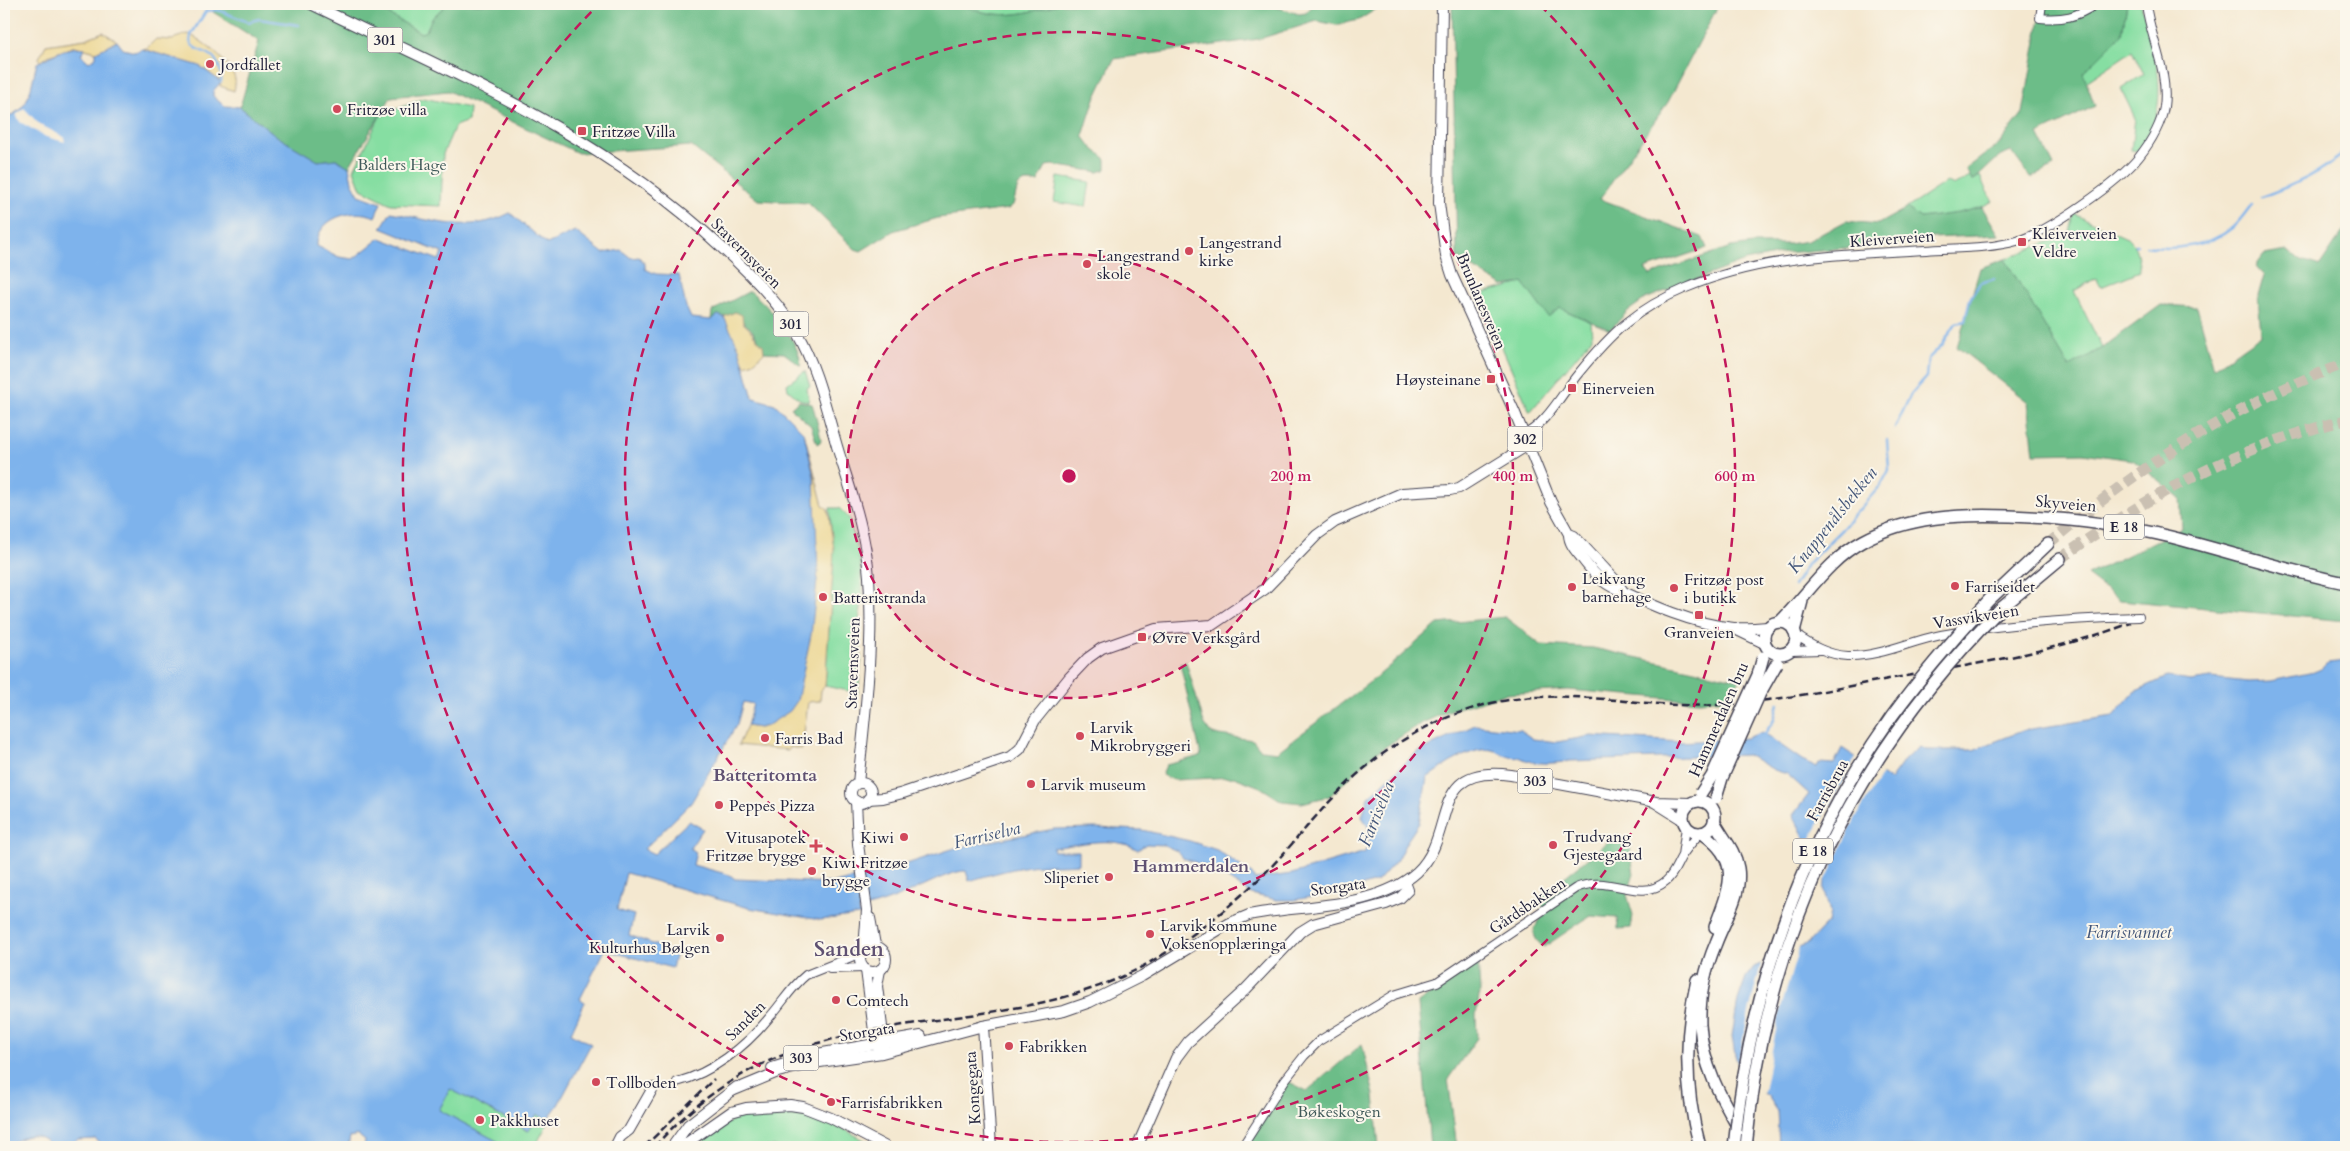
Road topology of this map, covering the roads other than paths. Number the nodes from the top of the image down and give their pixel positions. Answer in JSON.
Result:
{"nodes":[{"id":1,"x":311,"y":4,"type":"edge"},
{"id":2,"x":1442,"y":4,"type":"edge"},
{"id":3,"x":2042,"y":4,"type":"edge"},
{"id":4,"x":2096,"y":4,"type":"edge"},
{"id":5,"x":2146,"y":4,"type":"edge"},
{"id":6,"x":1523,"y":435,"type":"junction"},
{"id":7,"x":1528,"y":445,"type":"junction"},
{"id":8,"x":2048,"y":544,"type":"tunnel mouth"},
{"id":9,"x":2060,"y":559,"type":"tunnel mouth"},
{"id":10,"x":2346,"y":584,"type":"edge"},
{"id":11,"x":1803,"y":599,"type":"junction"},
{"id":12,"x":2138,"y":617,"type":"dead end"},
{"id":13,"x":1780,"y":622,"type":"junction"},
{"id":14,"x":1768,"y":627,"type":"junction"},
{"id":15,"x":1734,"y":628,"type":"junction"},
{"id":16,"x":1795,"y":633,"type":"junction"},
{"id":17,"x":1765,"y":649,"type":"junction"},
{"id":18,"x":1821,"y":650,"type":"junction"},
{"id":19,"x":1788,"y":652,"type":"junction"},
{"id":20,"x":865,"y":785,"type":"junction"},
{"id":21,"x":889,"y":795,"type":"junction"},
{"id":22,"x":1695,"y":799,"type":"junction"},
{"id":23,"x":864,"y":800,"type":"junction"},
{"id":24,"x":1680,"y":816,"type":"junction"},
{"id":25,"x":1714,"y":816,"type":"junction"},
{"id":26,"x":1701,"y":833,"type":"junction"},
{"id":27,"x":1682,"y":855,"type":"junction"},
{"id":28,"x":1405,"y":882,"type":"junction"},
{"id":29,"x":867,"y":910,"type":"junction"},
{"id":30,"x":875,"y":945,"type":"junction"},
{"id":31,"x":862,"y":951,"type":"junction"},
{"id":32,"x":825,"y":969,"type":"junction"},
{"id":33,"x":865,"y":969,"type":"junction"},
{"id":34,"x":880,"y":970,"type":"junction"},
{"id":35,"x":983,"y":1026,"type":"junction"},
{"id":36,"x":881,"y":1046,"type":"junction"},
{"id":37,"x":677,"y":1082,"type":"dead end"},
{"id":38,"x":653,"y":1088,"type":"dead end"},
{"id":39,"x":681,"y":1134,"type":"junction"},
{"id":40,"x":694,"y":1137,"type":"junction"},
{"id":41,"x":615,"y":1147,"type":"edge"},
{"id":42,"x":672,"y":1147,"type":"edge"},
{"id":43,"x":681,"y":1147,"type":"edge"},
{"id":44,"x":886,"y":1147,"type":"edge"},
{"id":45,"x":991,"y":1147,"type":"edge"},
{"id":46,"x":1137,"y":1147,"type":"edge"},
{"id":47,"x":1242,"y":1147,"type":"edge"},
{"id":48,"x":1700,"y":1147,"type":"edge"},
{"id":49,"x":1734,"y":1147,"type":"edge"},
{"id":50,"x":1748,"y":1147,"type":"edge"}],
"edges":[{"from":1,"to":20,"type":"main road","name":"Stavernsveien","number":"301"},
{"from":2,"to":6,"type":"main road","name":"Brunlanesveien","number":"302"},
{"from":3,"to":4,"type":"street"},
{"from":5,"to":6,"type":"street","name":"Kleiverveien"},
{"from":6,"to":7,"type":"main road","name":"Brunlanesveien","number":"302"},
{"from":7,"to":15,"type":"main road","name":"Brunlanesveien","number":"302"},
{"from":7,"to":21,"type":"main road"},
{"from":8,"to":49,"type":"highway","name":"Farrisbrua","number":"E 18","bridge":true},
{"from":9,"to":50,"type":"highway","name":"Farrisbrua","number":"E 18","bridge":true},
{"from":10,"to":11,"type":"highway","name":"Skyveien","number":"E 18"},
{"from":11,"to":13,"type":"highway","name":"Skyveien","number":"E 18"},
{"from":11,"to":16,"type":"highway","name":"Skyveien","number":"E 18"},
{"from":12,"to":18,"type":"street","name":"Vassvikveien"},
{"from":13,"to":14,"type":"highway","number":"E 18"},
{"from":13,"to":16,"type":"highway"},
{"from":14,"to":15,"type":"main road","name":"Brunlanesveien","number":"302"},
{"from":14,"to":17,"type":"highway"},
{"from":15,"to":17,"type":"main road","name":"Brunlanesveien","number":"302"},
{"from":16,"to":18,"type":"street","name":"Vassvikveien"},
{"from":16,"to":19,"type":"highway","number":"E 18"},
{"from":17,"to":19,"type":"highway"},
{"from":17,"to":22,"type":"highway","name":"Hammerdalen bru","bridge":true},
{"from":18,"to":19,"type":"street","name":"Vassvikveien"},
{"from":19,"to":25,"type":"highway","name":"Hammerdalen bru","number":"E 18","bridge":true},
{"from":20,"to":21,"type":"main road"},
{"from":20,"to":23,"type":"main road","number":"301"},
{"from":20,"to":23,"type":"main road","number":"301"},
{"from":21,"to":23,"type":"main road"},
{"from":22,"to":24,"type":"main road"},
{"from":22,"to":24,"type":"highway"},
{"from":22,"to":25,"type":"highway"},
{"from":23,"to":29,"type":"main road","number":"301"},
{"from":24,"to":26,"type":"highway"},
{"from":24,"to":27,"type":"street","name":"Gårdsbakken"},
{"from":24,"to":28,"type":"main road","name":"Storgata","number":"303"},
{"from":25,"to":26,"type":"highway"},
{"from":25,"to":50,"type":"highway","number":"E 18"},
{"from":26,"to":27,"type":"street","name":"Gårdsbakken"},
{"from":26,"to":48,"type":"highway"},
{"from":27,"to":47,"type":"street","name":"Gårdsbakken"},
{"from":28,"to":35,"type":"main road","name":"Storgata","number":"303"},
{"from":28,"to":46,"type":"main road"},
{"from":29,"to":30,"type":"main road","number":"301"},
{"from":29,"to":31,"type":"main road","number":"301"},
{"from":30,"to":31,"type":"main road"},
{"from":30,"to":34,"type":"main road","number":"301"},
{"from":31,"to":32,"type":"street","name":"Sanden"},
{"from":31,"to":33,"type":"main road","number":"301"},
{"from":32,"to":33,"type":"street","name":"Sanden"},
{"from":32,"to":37,"type":"street","name":"Sanden"},
{"from":33,"to":34,"type":"main road"},
{"from":33,"to":36,"type":"main road","number":"301"},
{"from":34,"to":36,"type":"main road","number":"301"},
{"from":35,"to":36,"type":"main road","name":"Storgata","number":"303"},
{"from":35,"to":45,"type":"main road","name":"Kongegata"},
{"from":36,"to":39,"type":"main road","name":"Storgata","number":"303"},
{"from":38,"to":41,"type":"main road"},
{"from":39,"to":40,"type":"main road"},
{"from":39,"to":42,"type":"main road","name":"Storgata","number":"303"},
{"from":40,"to":43,"type":"main road"},
{"from":40,"to":44,"type":"main road"}]}
